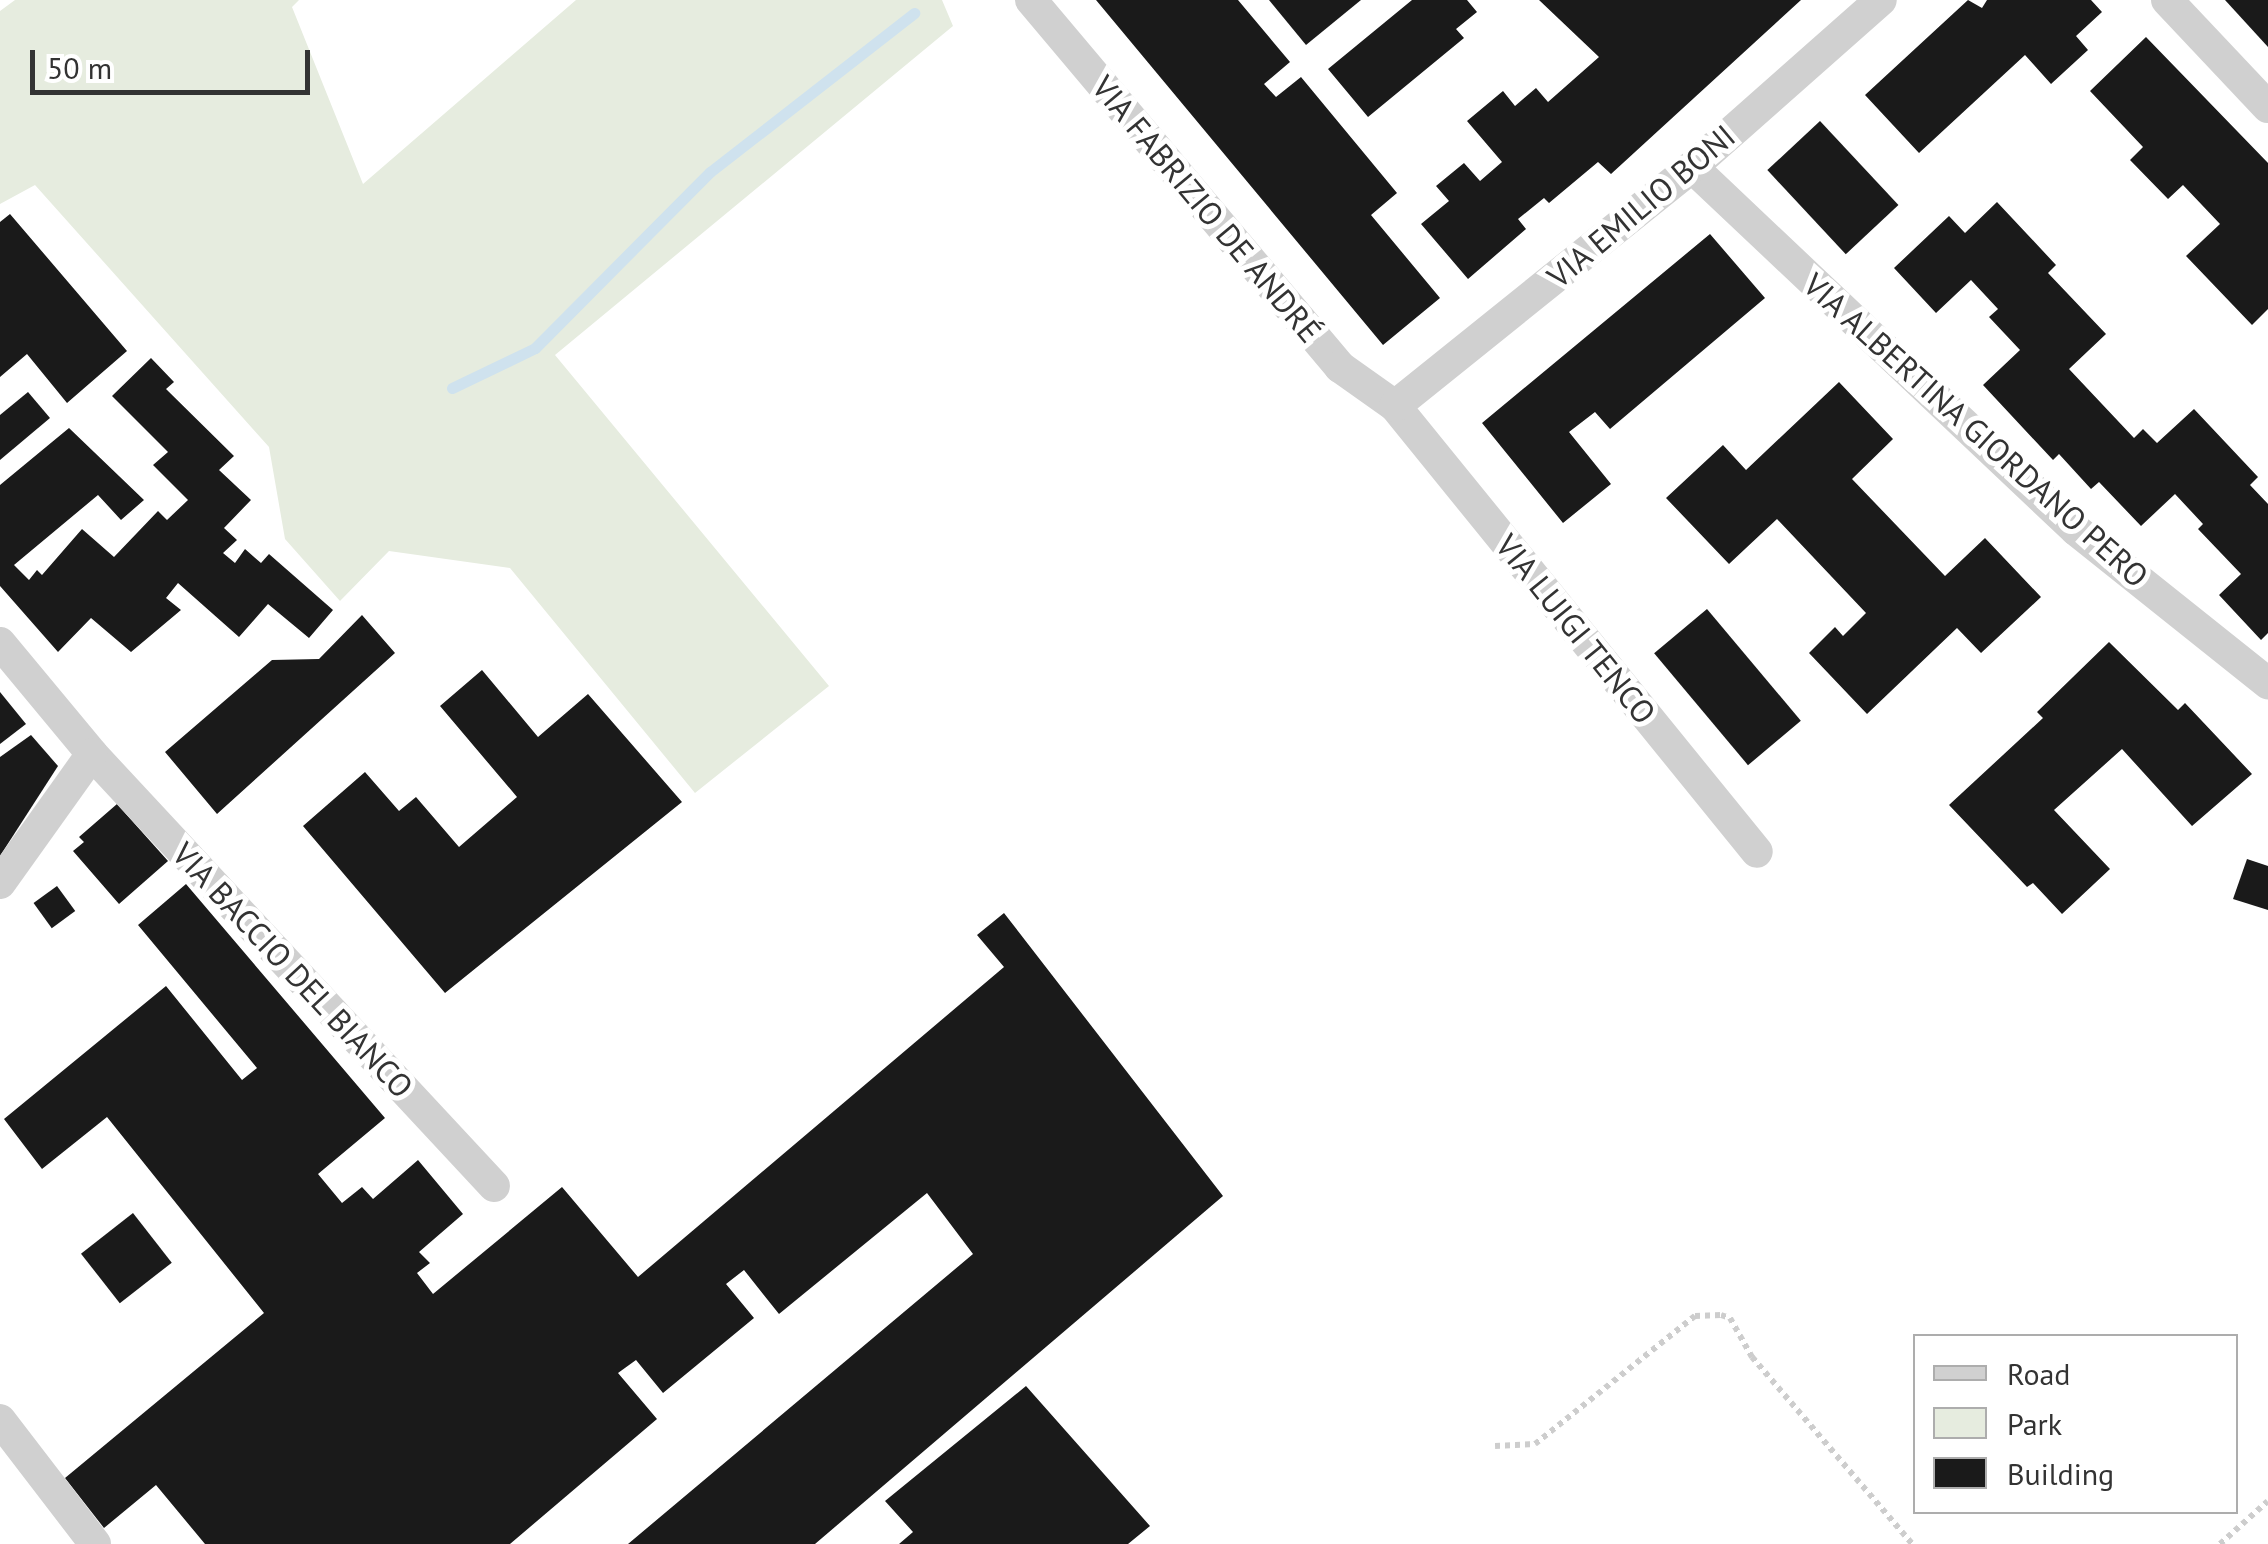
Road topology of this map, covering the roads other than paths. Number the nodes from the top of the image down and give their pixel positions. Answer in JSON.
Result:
{"nodes":[{"id":1,"x":1031,"y":0,"type":"edge"},
{"id":2,"x":1881,"y":0,"type":"edge"},
{"id":3,"x":2167,"y":0,"type":"edge"},
{"id":4,"x":2268,"y":107,"type":"edge"},
{"id":5,"x":1692,"y":167,"type":"junction"},
{"id":6,"x":1395,"y":406,"type":"junction"},
{"id":7,"x":0,"y":643,"type":"edge"},
{"id":8,"x":2268,"y":684,"type":"edge"},
{"id":9,"x":92,"y":754,"type":"junction"},
{"id":10,"x":1757,"y":852,"type":"dead end"},
{"id":11,"x":0,"y":882,"type":"edge"},
{"id":12,"x":494,"y":1186,"type":"dead end"},
{"id":13,"x":0,"y":1420,"type":"edge"},
{"id":14,"x":95,"y":1544,"type":"edge"}],
"edges":[{"from":1,"to":6,"type":"street","name":"VIA FABRIZIO DE ANDRÉ"},
{"from":2,"to":5,"type":"street","name":"VIA EMILIO BONI"},
{"from":3,"to":4,"type":"street"},
{"from":5,"to":6,"type":"street","name":"VIA EMILIO BONI"},
{"from":5,"to":8,"type":"street","name":"VIA ALBERTINA GIORDANO PERO"},
{"from":6,"to":10,"type":"street","name":"VIA LUIGI TENCO"},
{"from":7,"to":9,"type":"street","name":"VIA BACCIO DEL BIANCO"},
{"from":9,"to":11,"type":"street"},
{"from":9,"to":12,"type":"street","name":"VIA BACCIO DEL BIANCO"},
{"from":13,"to":14,"type":"street"}]}
